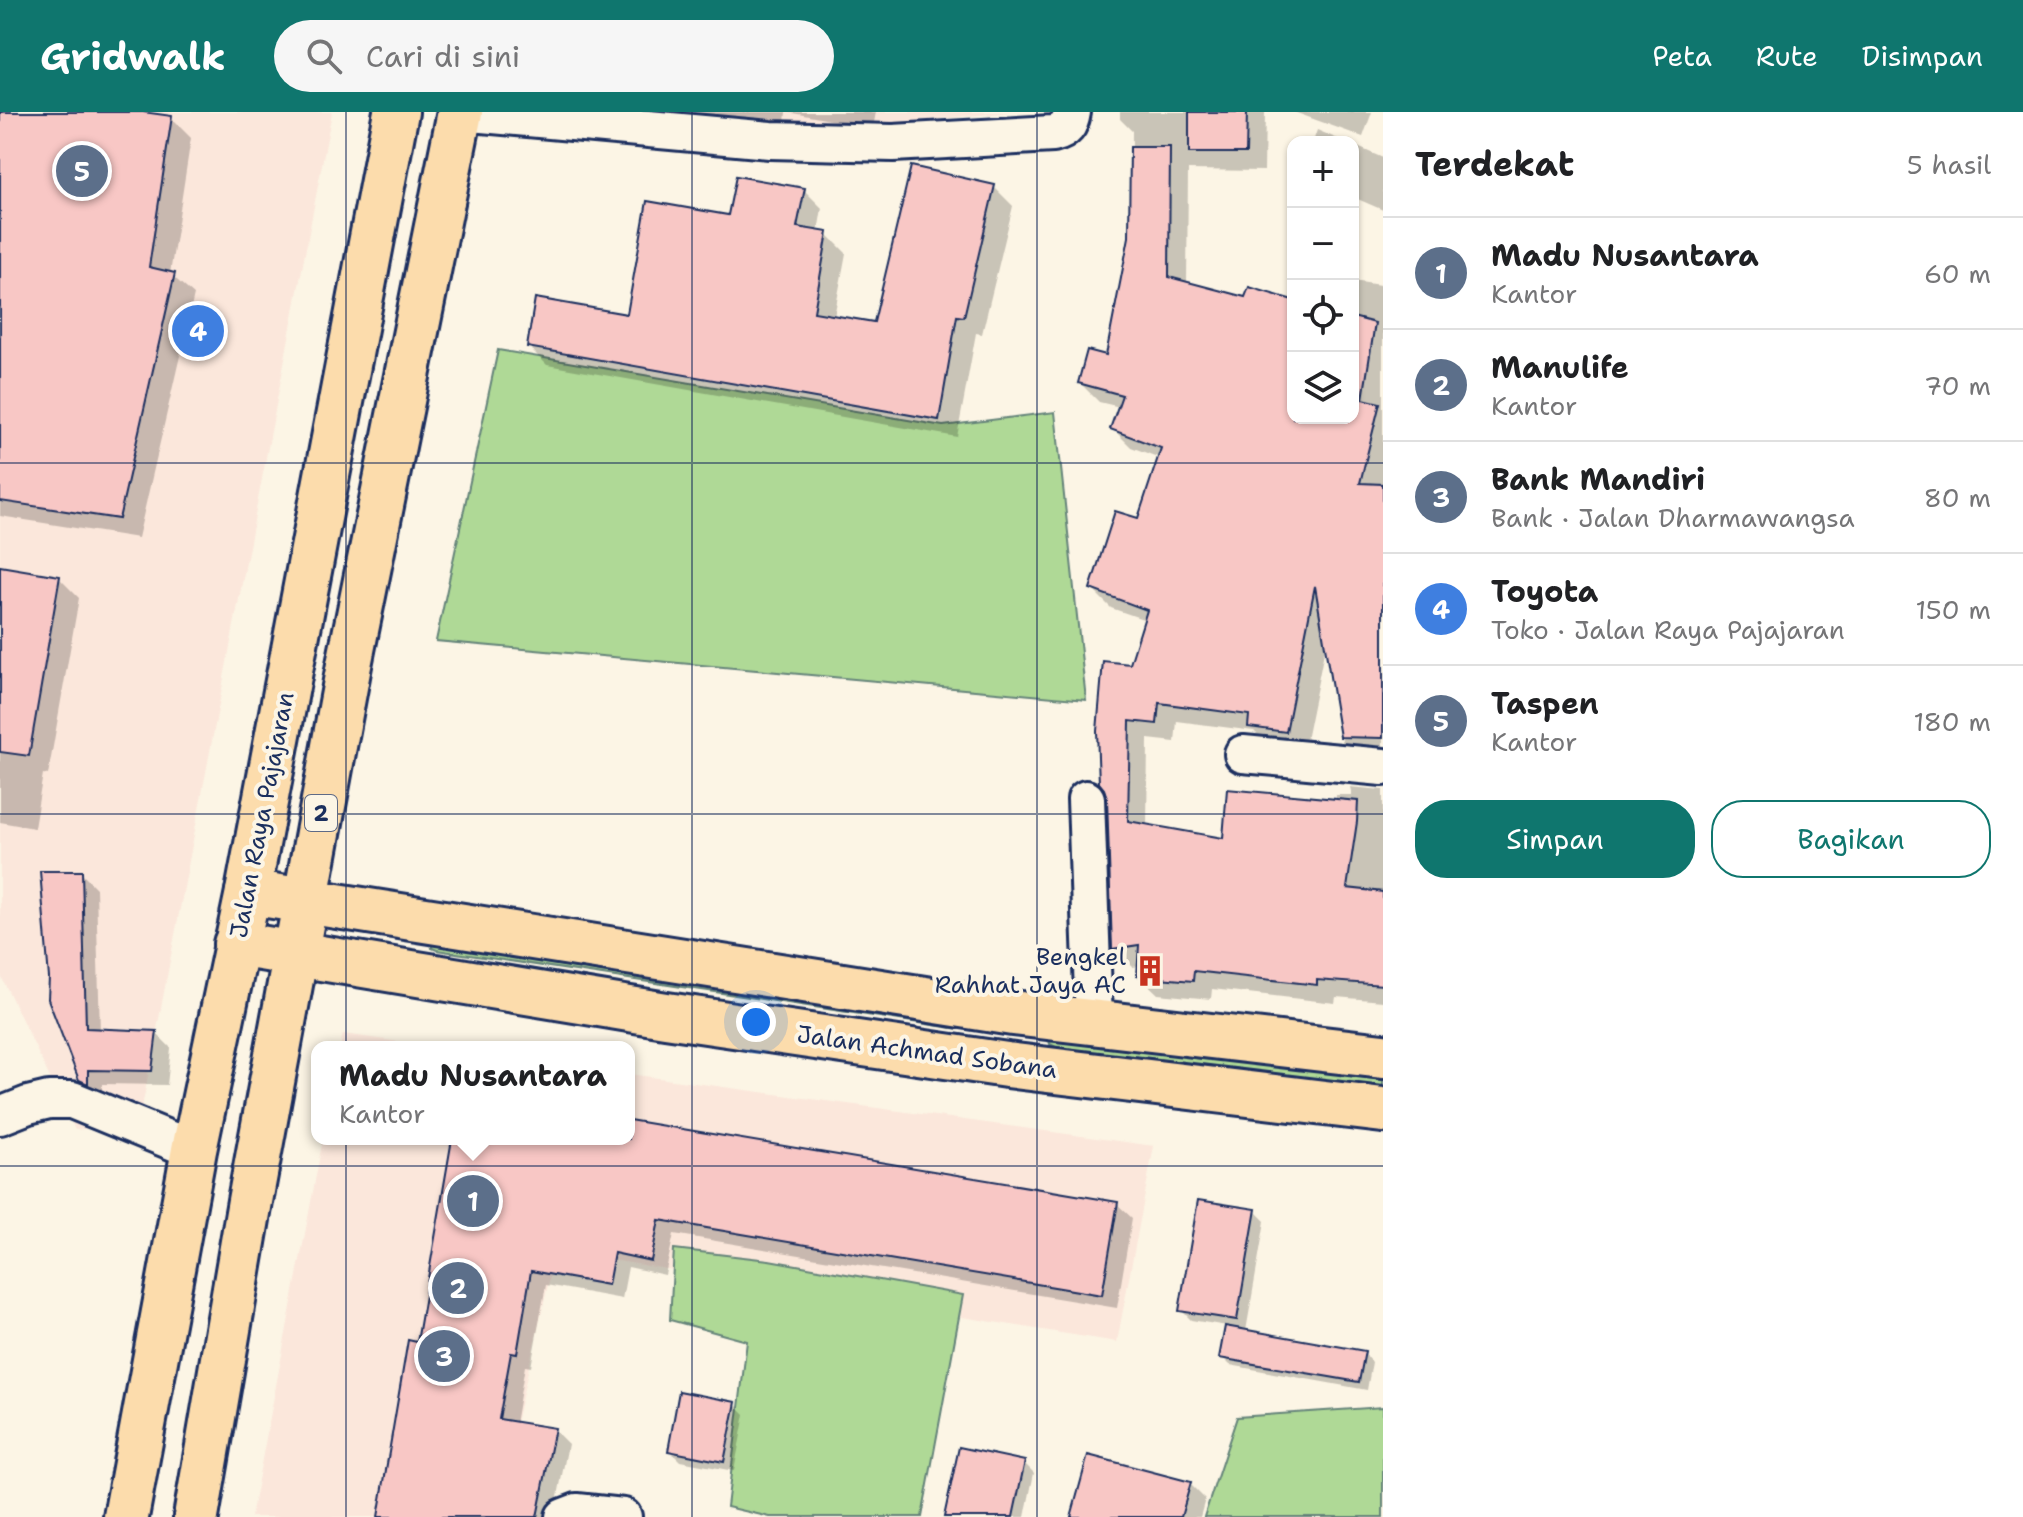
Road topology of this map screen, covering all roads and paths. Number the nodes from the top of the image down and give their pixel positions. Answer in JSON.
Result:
{"nodes":[{"id":1,"x":396,"y":112,"type":"edge"},
{"id":2,"x":460,"y":112,"type":"edge"},
{"id":3,"x":1072,"y":112,"type":"edge"},
{"id":4,"x":1243,"y":754,"type":"dead end"},
{"id":5,"x":1383,"y":767,"type":"edge"},
{"id":6,"x":1086,"y":799,"type":"dead end"},
{"id":7,"x":248,"y":892,"type":"junction"},
{"id":8,"x":305,"y":901,"type":"junction"},
{"id":9,"x":236,"y":944,"type":"junction"},
{"id":10,"x":295,"y":954,"type":"junction"},
{"id":11,"x":1013,"y":1013,"type":"junction"},
{"id":12,"x":1094,"y":1022,"type":"junction"},
{"id":13,"x":1383,"y":1056,"type":"edge"},
{"id":14,"x":1007,"y":1065,"type":"junction"},
{"id":15,"x":1383,"y":1110,"type":"edge"},
{"id":16,"x":0,"y":1116,"type":"edge"},
{"id":17,"x":194,"y":1150,"type":"junction"},
{"id":18,"x":126,"y":1517,"type":"edge"},
{"id":19,"x":196,"y":1517,"type":"edge"},
{"id":20,"x":564,"y":1517,"type":"edge"},
{"id":21,"x":623,"y":1517,"type":"edge"}],
"edges":[{"from":1,"to":7,"type":"main road","name":"Jalan Raya Pajajaran"},
{"from":2,"to":3,"type":"street"},
{"from":2,"to":8,"type":"main road","number":"2"},
{"from":4,"to":5,"type":"street"},
{"from":6,"to":12,"type":"street"},
{"from":7,"to":8,"type":"main road"},
{"from":7,"to":9,"type":"main road","name":"Jalan Raya Pajajaran"},
{"from":8,"to":10,"type":"main road","number":"2"},
{"from":8,"to":11,"type":"main road"},
{"from":9,"to":10,"type":"main road","name":"Jalan Achmad Sobana"},
{"from":9,"to":17,"type":"main road","name":"Jalan Raya Pajajaran"},
{"from":10,"to":14,"type":"main road","name":"Jalan Achmad Sobana"},
{"from":10,"to":19,"type":"main road","number":"2"},
{"from":11,"to":12,"type":"main road"},
{"from":11,"to":14,"type":"main road"},
{"from":12,"to":13,"type":"main road"},
{"from":14,"to":15,"type":"main road","name":"Jalan Achmad Sobana"},
{"from":16,"to":17,"type":"street"},
{"from":17,"to":18,"type":"main road","name":"Jalan Raya Pajajaran"},
{"from":20,"to":21,"type":"street"}]}
